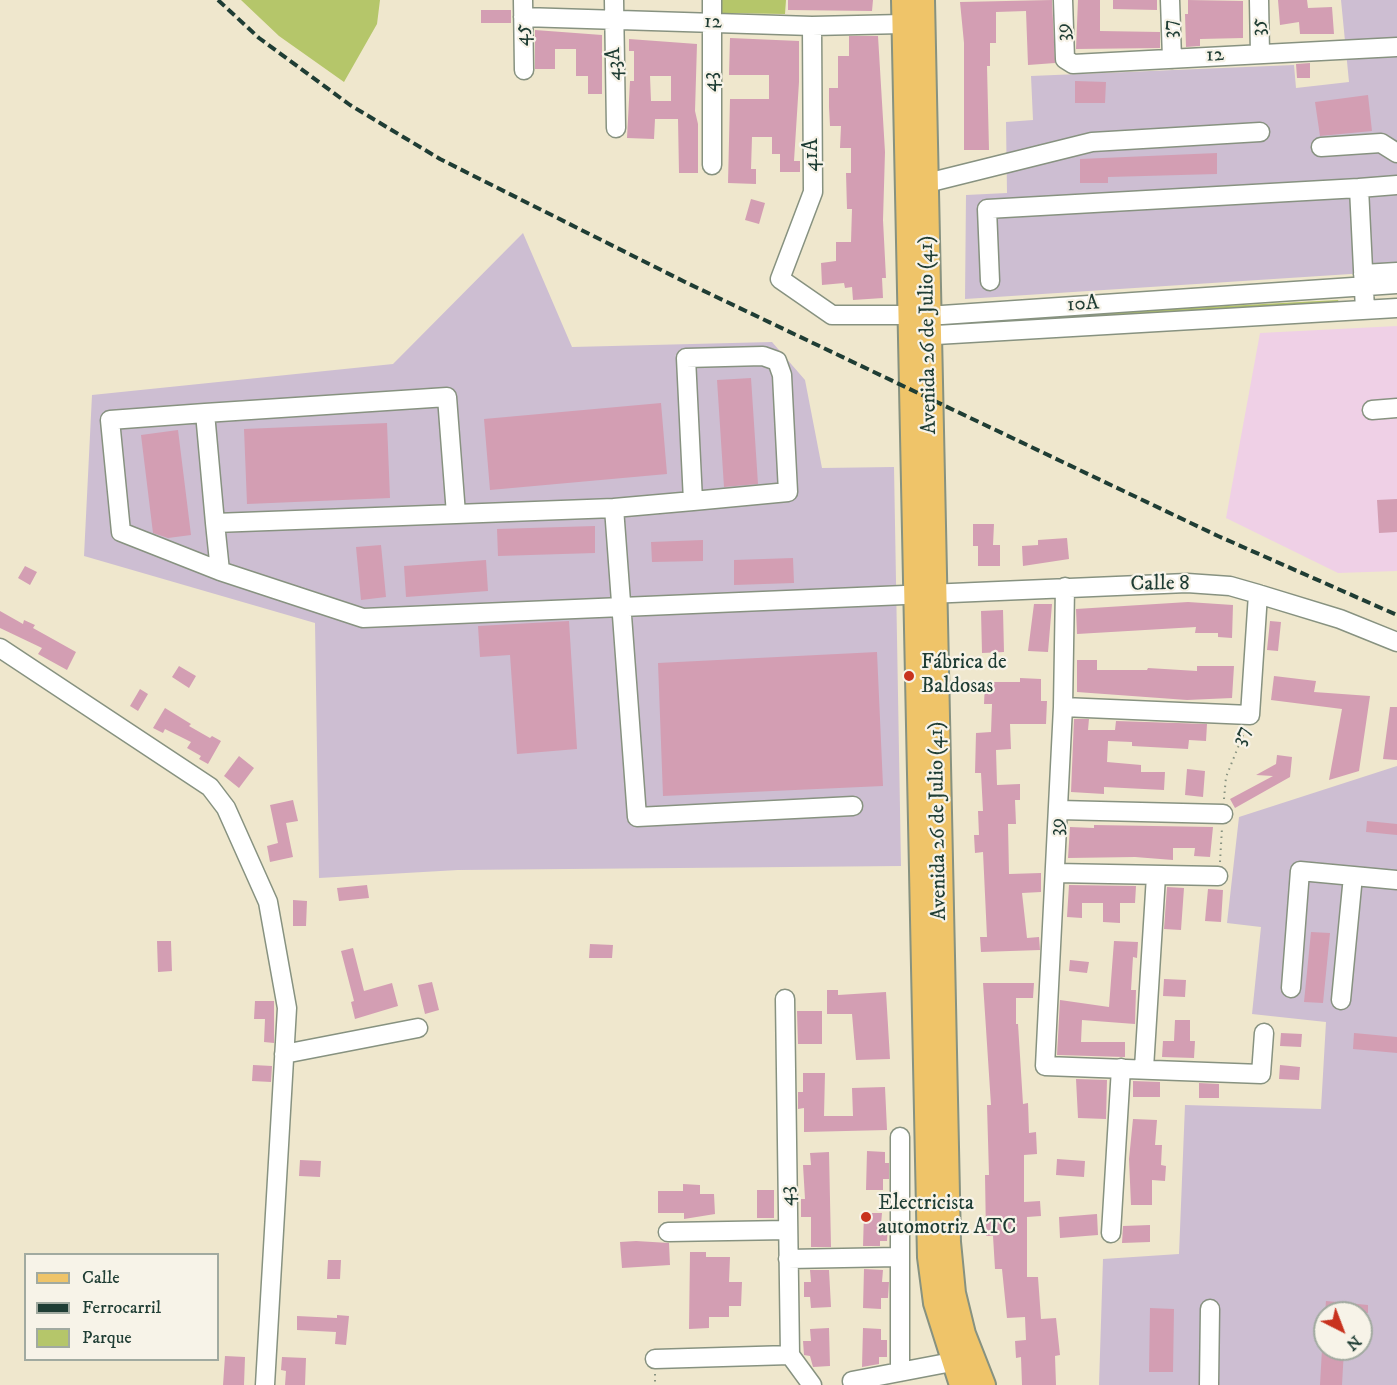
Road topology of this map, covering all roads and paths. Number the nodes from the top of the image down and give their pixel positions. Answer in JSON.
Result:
{"nodes":[{"id":1,"x":614,"y":0,"type":"edge"},
{"id":2,"x":712,"y":0,"type":"edge"},
{"id":3,"x":903,"y":0,"type":"edge"},
{"id":4,"x":923,"y":0,"type":"edge"},
{"id":5,"x":1063,"y":0,"type":"edge"},
{"id":6,"x":1170,"y":0,"type":"edge"},
{"id":7,"x":1258,"y":0,"type":"edge"},
{"id":8,"x":523,"y":9,"type":"edge"},
{"id":9,"x":614,"y":20,"type":"junction"},
{"id":10,"x":712,"y":23,"type":"junction"},
{"id":11,"x":903,"y":24,"type":"junction"},
{"id":12,"x":812,"y":26,"type":"junction"},
{"id":13,"x":1397,"y":47,"type":"edge"},
{"id":14,"x":1260,"y":54,"type":"junction"},
{"id":15,"x":1172,"y":58,"type":"junction"},
{"id":16,"x":1069,"y":62,"type":"joint"},
{"id":17,"x":524,"y":70,"type":"dead end"},
{"id":18,"x":616,"y":128,"type":"dead end"},
{"id":19,"x":1260,"y":132,"type":"dead end"},
{"id":20,"x":1321,"y":147,"type":"dead end"},
{"id":21,"x":1397,"y":153,"type":"edge"},
{"id":22,"x":712,"y":165,"type":"dead end"},
{"id":23,"x":927,"y":183,"type":"junction"},
{"id":24,"x":1397,"y":185,"type":"edge"},
{"id":25,"x":1359,"y":188,"type":"junction"},
{"id":26,"x":1397,"y":272,"type":"edge"},
{"id":27,"x":780,"y":279,"type":"joint"},
{"id":28,"x":1363,"y":280,"type":"junction"},
{"id":29,"x":990,"y":281,"type":"dead end"},
{"id":30,"x":1397,"y":284,"type":"edge"},
{"id":31,"x":1397,"y":308,"type":"edge"},
{"id":32,"x":1365,"y":310,"type":"junction"},
{"id":33,"x":919,"y":326,"type":"junction"},
{"id":34,"x":1397,"y":408,"type":"edge"},
{"id":35,"x":1372,"y":410,"type":"dead end"},
{"id":36,"x":205,"y":413,"type":"junction"},
{"id":37,"x":693,"y":501,"type":"junction"},
{"id":38,"x":614,"y":508,"type":"junction"},
{"id":39,"x":456,"y":514,"type":"junction"},
{"id":40,"x":215,"y":523,"type":"junction"},
{"id":41,"x":220,"y":571,"type":"junction"},
{"id":42,"x":1065,"y":587,"type":"junction"},
{"id":43,"x":924,"y":594,"type":"junction"},
{"id":44,"x":1258,"y":594,"type":"junction"},
{"id":45,"x":621,"y":607,"type":"junction"},
{"id":46,"x":1397,"y":642,"type":"edge"},
{"id":47,"x":0,"y":648,"type":"edge"},
{"id":48,"x":1063,"y":707,"type":"junction"},
{"id":49,"x":1251,"y":715,"type":"junction"},
{"id":50,"x":853,"y":806,"type":"dead end"},
{"id":51,"x":1059,"y":810,"type":"junction"},
{"id":52,"x":1223,"y":814,"type":"junction"},
{"id":53,"x":1055,"y":873,"type":"junction"},
{"id":54,"x":1156,"y":876,"type":"junction"},
{"id":55,"x":1218,"y":876,"type":"joint"},
{"id":56,"x":1353,"y":876,"type":"junction"},
{"id":57,"x":1397,"y":880,"type":"edge"},
{"id":58,"x":1291,"y":988,"type":"dead end"},
{"id":59,"x":785,"y":999,"type":"dead end"},
{"id":60,"x":1341,"y":1000,"type":"dead end"},
{"id":61,"x":418,"y":1028,"type":"dead end"},
{"id":62,"x":1264,"y":1034,"type":"dead end"},
{"id":63,"x":284,"y":1054,"type":"junction"},
{"id":64,"x":1121,"y":1068,"type":"junction"},
{"id":65,"x":1143,"y":1068,"type":"junction"},
{"id":66,"x":900,"y":1137,"type":"dead end"},
{"id":67,"x":788,"y":1230,"type":"junction"},
{"id":68,"x":668,"y":1232,"type":"dead end"},
{"id":69,"x":1111,"y":1233,"type":"dead end"},
{"id":70,"x":898,"y":1257,"type":"junction"},
{"id":71,"x":788,"y":1259,"type":"junction"},
{"id":72,"x":1210,"y":1309,"type":"dead end"},
{"id":73,"x":790,"y":1355,"type":"junction"},
{"id":74,"x":655,"y":1359,"type":"dead end"},
{"id":75,"x":952,"y":1362,"type":"junction"},
{"id":76,"x":900,"y":1372,"type":"junction"},
{"id":77,"x":852,"y":1381,"type":"dead end"},
{"id":78,"x":266,"y":1385,"type":"edge"},
{"id":79,"x":812,"y":1385,"type":"edge"},
{"id":80,"x":961,"y":1385,"type":"edge"},
{"id":81,"x":984,"y":1385,"type":"edge"},
{"id":82,"x":1209,"y":1385,"type":"edge"}],
"edges":[{"from":1,"to":9,"type":"street","name":"43A"},
{"from":2,"to":10,"type":"street","name":"43"},
{"from":3,"to":11,"type":"main road","name":"Avenida 26 de Julio (41)"},
{"from":4,"to":23,"type":"main road","name":"Avenida 26 de Julio (41)"},
{"from":5,"to":16,"type":"street","name":"39"},
{"from":6,"to":15,"type":"street","name":"37"},
{"from":7,"to":14,"type":"street","name":"35"},
{"from":8,"to":9,"type":"street","name":"12"},
{"from":8,"to":17,"type":"street","name":"45"},
{"from":9,"to":10,"type":"street","name":"12"},
{"from":9,"to":18,"type":"street","name":"43A"},
{"from":10,"to":12,"type":"street","name":"12"},
{"from":10,"to":22,"type":"street","name":"43"},
{"from":11,"to":12,"type":"street","name":"12"},
{"from":11,"to":33,"type":"main road","name":"Avenida 26 de Julio (41)"},
{"from":12,"to":27,"type":"street","name":"41A"},
{"from":13,"to":14,"type":"street","name":"12"},
{"from":14,"to":15,"type":"street","name":"12"},
{"from":15,"to":16,"type":"street","name":"12"},
{"from":19,"to":23,"type":"street"},
{"from":20,"to":21,"type":"street"},
{"from":23,"to":33,"type":"main road","name":"Avenida 26 de Julio (41)"},
{"from":24,"to":25,"type":"street"},
{"from":25,"to":28,"type":"street"},
{"from":25,"to":29,"type":"street"},
{"from":26,"to":28,"type":"street"},
{"from":27,"to":33,"type":"street","name":"10A"},
{"from":28,"to":30,"type":"street","name":"10A"},
{"from":28,"to":32,"type":"street"},
{"from":28,"to":33,"type":"street","name":"10A"},
{"from":31,"to":32,"type":"street","name":"10A"},
{"from":32,"to":33,"type":"street","name":"10A"},
{"from":33,"to":43,"type":"main road","name":"Avenida 26 de Julio (41)"},
{"from":34,"to":35,"type":"street"},
{"from":36,"to":39,"type":"street"},
{"from":36,"to":40,"type":"street"},
{"from":36,"to":41,"type":"street","name":"Calle 8"},
{"from":37,"to":37,"type":"street"},
{"from":37,"to":38,"type":"street"},
{"from":38,"to":39,"type":"street"},
{"from":38,"to":45,"type":"street"},
{"from":39,"to":40,"type":"street"},
{"from":40,"to":41,"type":"street"},
{"from":41,"to":45,"type":"street","name":"Calle 8"},
{"from":42,"to":43,"type":"street","name":"Calle 8"},
{"from":42,"to":44,"type":"street","name":"Calle 8"},
{"from":42,"to":48,"type":"street","name":"39"},
{"from":43,"to":45,"type":"street","name":"Calle 8"},
{"from":43,"to":75,"type":"main road","name":"Avenida 26 de Julio (41)"},
{"from":43,"to":81,"type":"main road","name":"Avenida 26 de Julio (41)"},
{"from":44,"to":46,"type":"street","name":"Calle 8"},
{"from":44,"to":49,"type":"street","name":"37"},
{"from":45,"to":50,"type":"street"},
{"from":47,"to":63,"type":"street"},
{"from":48,"to":49,"type":"street"},
{"from":48,"to":51,"type":"street","name":"39"},
{"from":49,"to":52,"type":"path","name":"37"},
{"from":51,"to":52,"type":"street"},
{"from":51,"to":53,"type":"street","name":"39"},
{"from":52,"to":55,"type":"path","name":"37"},
{"from":53,"to":54,"type":"street"},
{"from":53,"to":64,"type":"street","name":"39"},
{"from":54,"to":55,"type":"street"},
{"from":54,"to":65,"type":"street"},
{"from":56,"to":57,"type":"street"},
{"from":56,"to":58,"type":"street"},
{"from":56,"to":60,"type":"street"},
{"from":59,"to":67,"type":"street","name":"43"},
{"from":61,"to":63,"type":"street"},
{"from":62,"to":65,"type":"street"},
{"from":63,"to":78,"type":"street"},
{"from":64,"to":65,"type":"street"},
{"from":64,"to":69,"type":"street"},
{"from":66,"to":70,"type":"street"},
{"from":67,"to":68,"type":"street"},
{"from":67,"to":71,"type":"street","name":"43"},
{"from":70,"to":71,"type":"street"},
{"from":70,"to":76,"type":"street"},
{"from":71,"to":73,"type":"street","name":"43"},
{"from":72,"to":82,"type":"street"},
{"from":73,"to":74,"type":"street"},
{"from":73,"to":79,"type":"street"},
{"from":75,"to":76,"type":"street"},
{"from":75,"to":80,"type":"main road","name":"Avenida 26 de Julio (41)"},
{"from":76,"to":77,"type":"street"}]}
